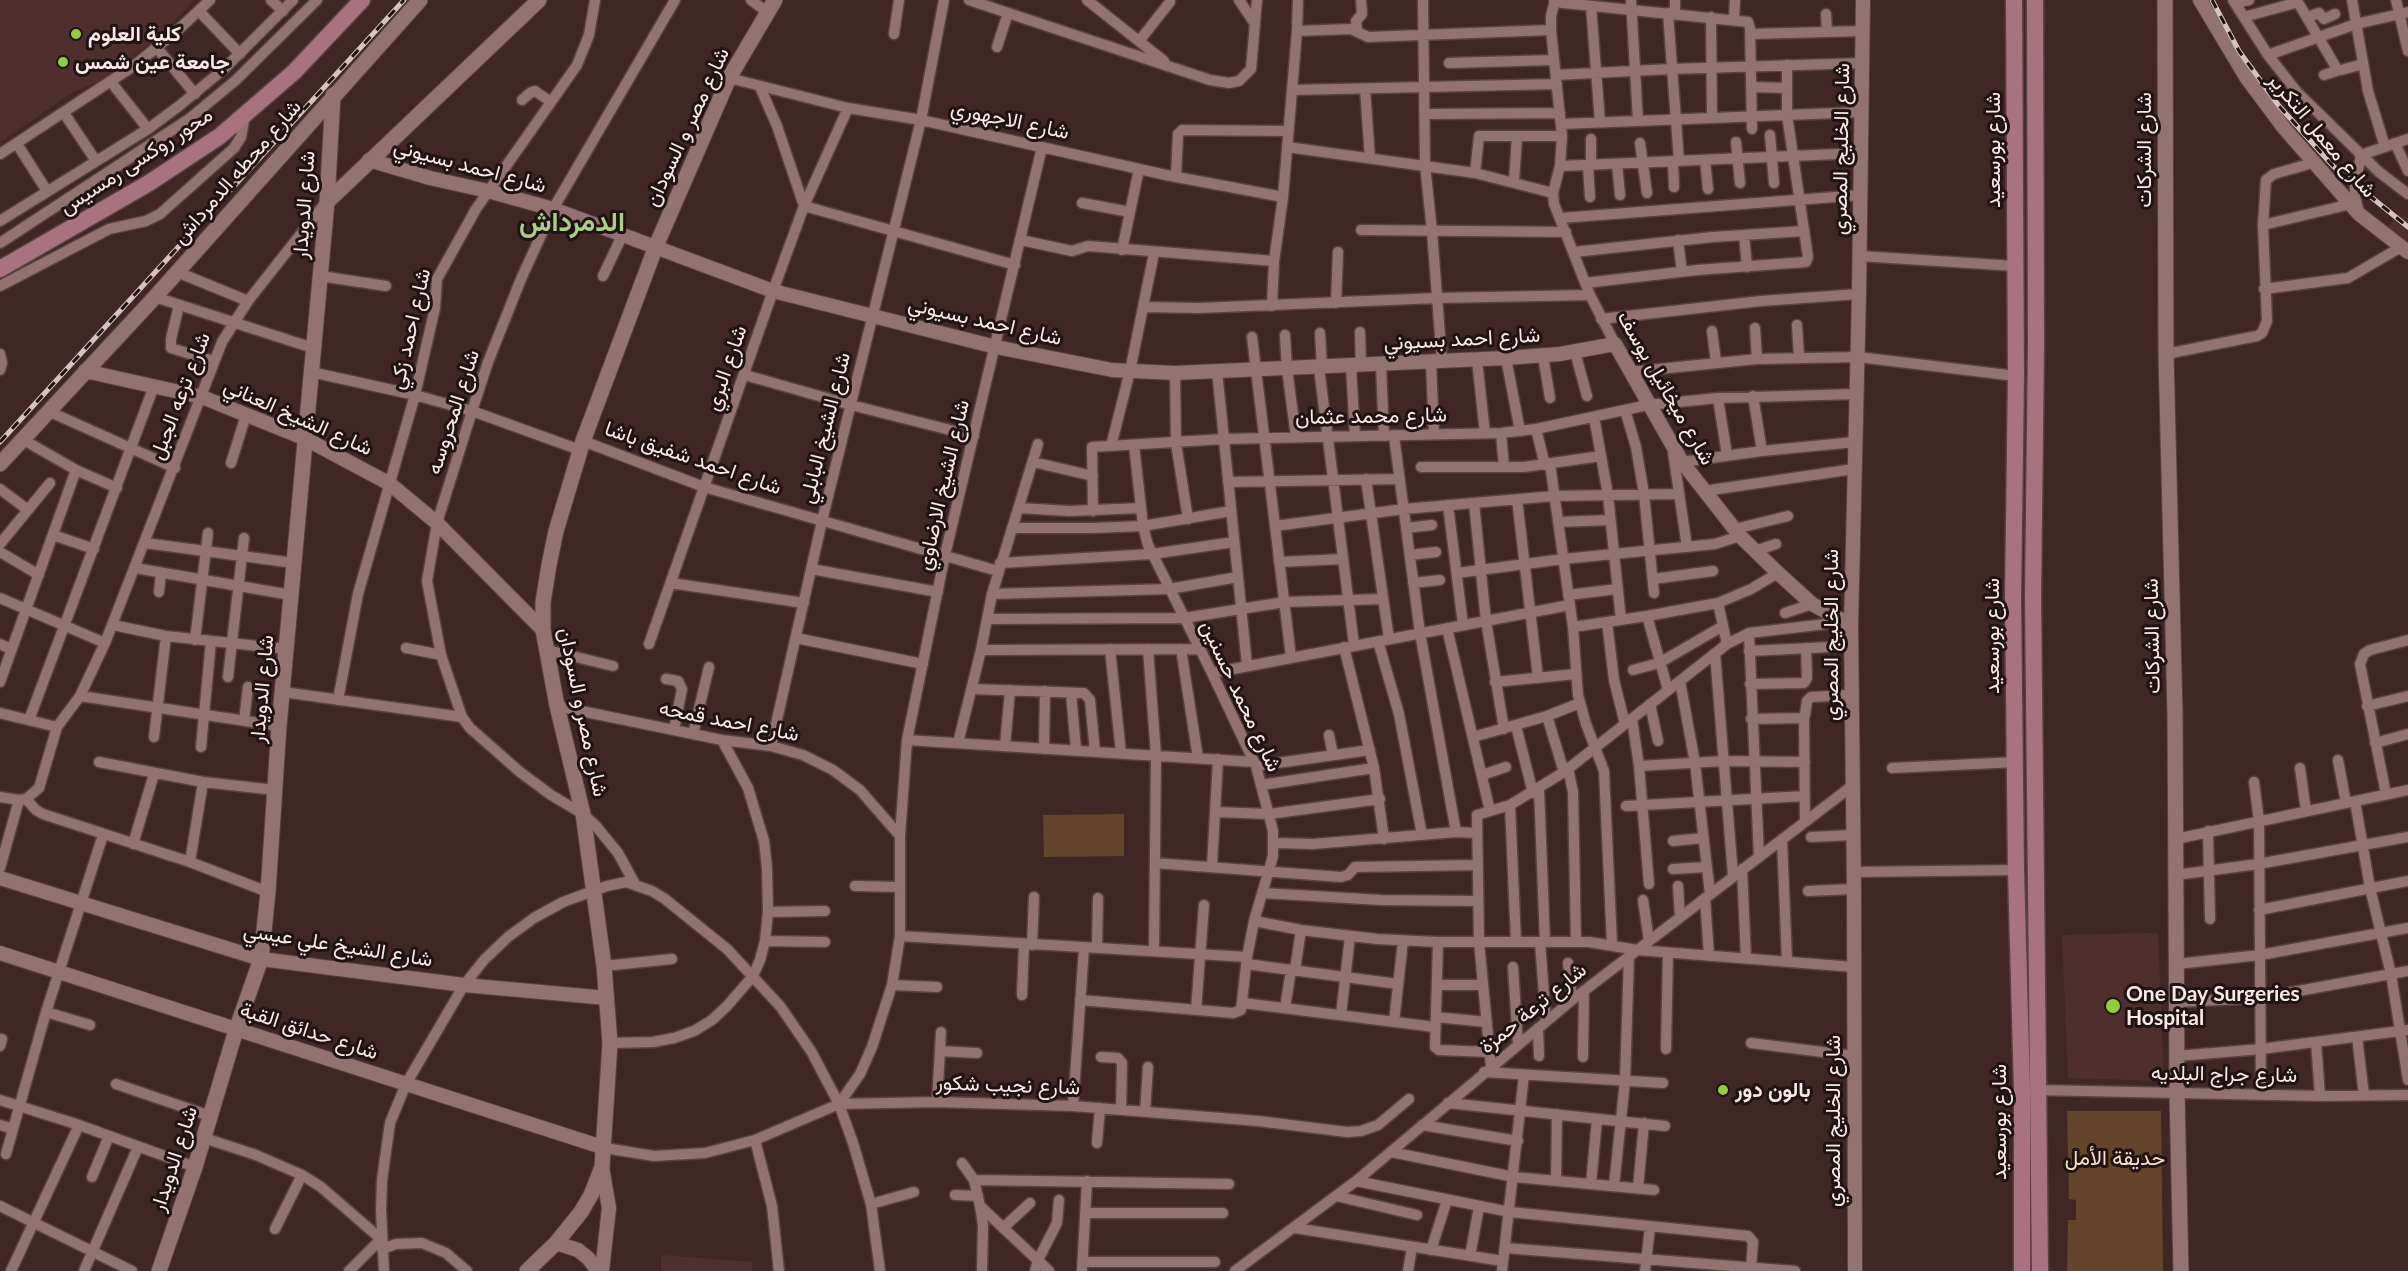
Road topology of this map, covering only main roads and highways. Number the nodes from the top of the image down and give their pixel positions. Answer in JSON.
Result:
{"nodes":[{"id":1,"x":362,"y":0,"type":"edge"},
{"id":2,"x":420,"y":0,"type":"edge"},
{"id":3,"x":539,"y":0,"type":"edge"},
{"id":4,"x":2014,"y":0,"type":"edge"},
{"id":5,"x":2035,"y":0,"type":"edge"},
{"id":6,"x":2164,"y":0,"type":"edge"},
{"id":7,"x":771,"y":6,"type":"edge"},
{"id":8,"x":333,"y":95,"type":"junction"},
{"id":9,"x":327,"y":202,"type":"junction"},
{"id":10,"x":0,"y":269,"type":"edge"},
{"id":11,"x":0,"y":464,"type":"edge"},
{"id":12,"x":159,"y":1271,"type":"edge"},
{"id":13,"x":527,"y":1271,"type":"edge"},
{"id":14,"x":2022,"y":1271,"type":"edge"},
{"id":15,"x":2040,"y":1271,"type":"edge"},
{"id":16,"x":2181,"y":1271,"type":"edge"}],
"edges":[{"from":1,"to":10,"type":"main road","name":"محور روكسى رمسيس"},
{"from":2,"to":8,"type":"main road","name":"شارع محطه الدمرداش"},
{"from":3,"to":9,"type":"main road","name":"شارع ترعه الجبل"},
{"from":4,"to":14,"type":"main road","name":"شارع بورسعيد"},
{"from":5,"to":15,"type":"main road","name":"شارع بورسعيد"},
{"from":6,"to":16,"type":"main road","name":"شارع الشركات"},
{"from":7,"to":13,"type":"main road","name":"شارع مصر و السودان"},
{"from":8,"to":9,"type":"main road","name":"شارع الدويدار"},
{"from":8,"to":11,"type":"main road","name":"شارع محطه الدمرداش"},
{"from":9,"to":12,"type":"main road","name":"شارع الدويدار"}]}
